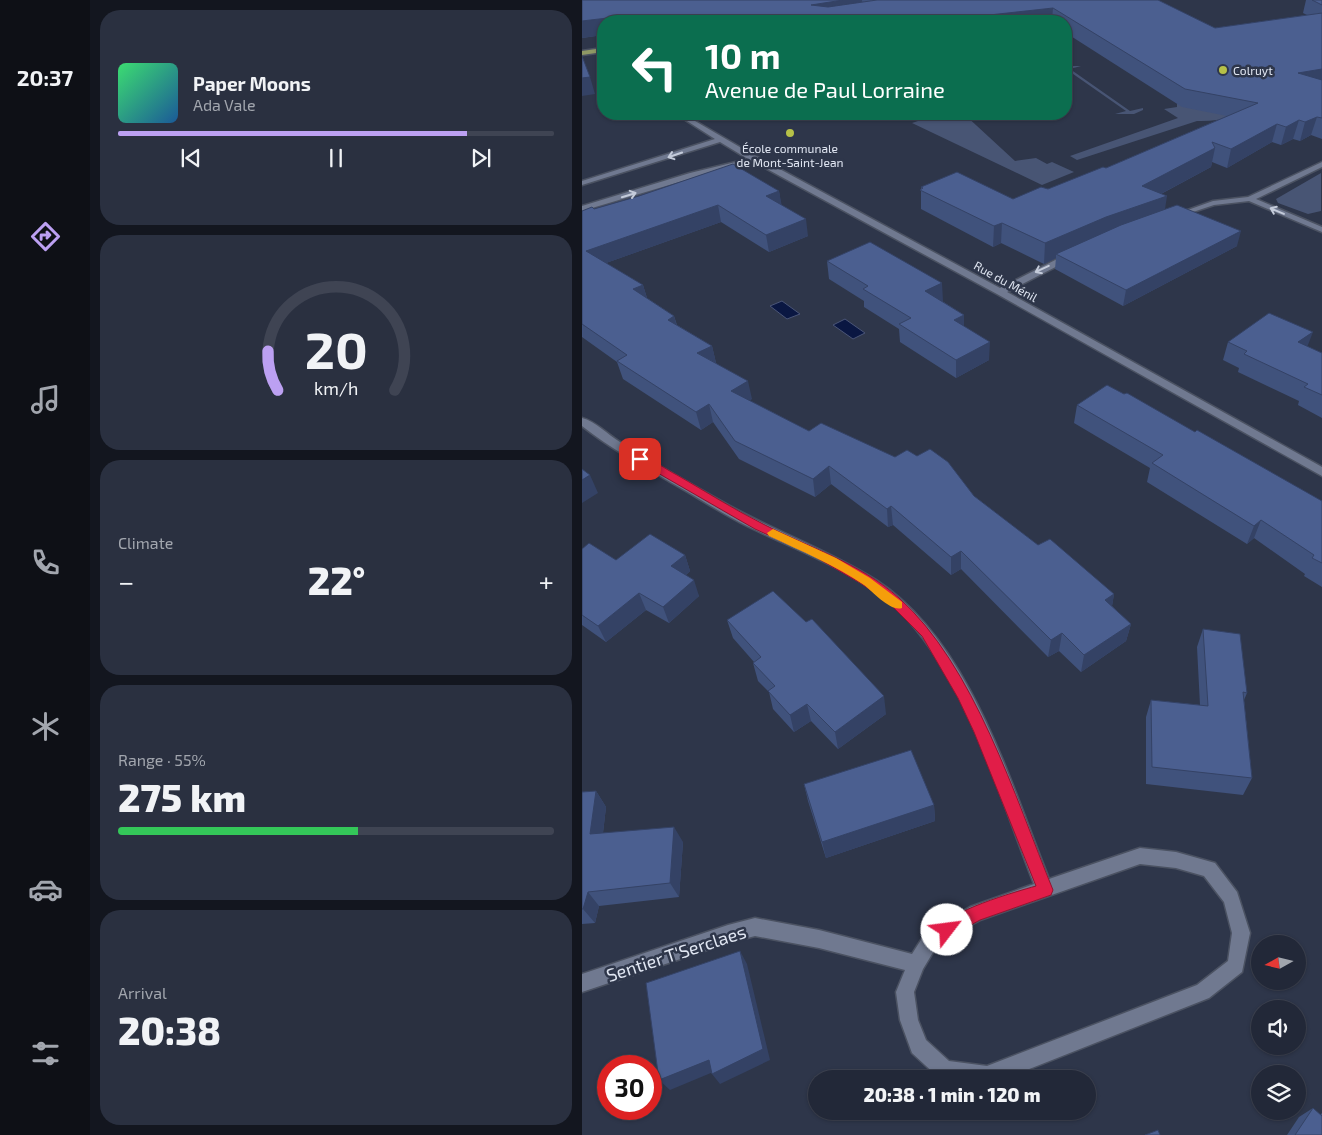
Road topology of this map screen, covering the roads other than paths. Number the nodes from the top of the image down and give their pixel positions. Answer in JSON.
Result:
{"nodes":[{"id":1,"x":597,"y":51,"type":"edge"},
{"id":2,"x":582,"y":53,"type":"edge"},
{"id":3,"x":689,"y":120,"type":"edge"},
{"id":4,"x":721,"y":140,"type":"junction"},
{"id":5,"x":754,"y":159,"type":"junction"},
{"id":6,"x":1322,"y":164,"type":"edge"},
{"id":7,"x":582,"y":183,"type":"edge"},
{"id":8,"x":1250,"y":199,"type":"junction"},
{"id":9,"x":582,"y":210,"type":"edge"},
{"id":10,"x":1168,"y":219,"type":"edge"},
{"id":11,"x":1320,"y":227,"type":"edge"},
{"id":12,"x":1083,"y":251,"type":"edge"},
{"id":13,"x":1000,"y":292,"type":"junction"},
{"id":14,"x":582,"y":420,"type":"edge"},
{"id":15,"x":1322,"y":472,"type":"edge"},
{"id":16,"x":1045,"y":890,"type":"junction"},
{"id":17,"x":916,"y":964,"type":"junction"},
{"id":18,"x":582,"y":983,"type":"edge"}],
"edges":[{"from":1,"to":2,"type":"main road"},
{"from":3,"to":4,"type":"street","name":"Rue du Ménil"},
{"from":4,"to":5,"type":"street","name":"Rue du Ménil"},
{"from":4,"to":7,"type":"street","one_way":true},
{"from":9,"to":5,"type":"street","one_way":true},
{"from":5,"to":13,"type":"street","name":"Rue du Ménil"},
{"from":6,"to":8,"type":"street"},
{"from":8,"to":10,"type":"street"},
{"from":11,"to":8,"type":"street","one_way":true},
{"from":12,"to":13,"type":"street","one_way":true},
{"from":13,"to":15,"type":"street","name":"Rue du Ménil"},
{"from":14,"to":16,"type":"street"},
{"from":16,"to":17,"type":"street"},
{"from":16,"to":17,"type":"street"},
{"from":17,"to":18,"type":"street","name":"Sentier T'Serclaes"}]}
